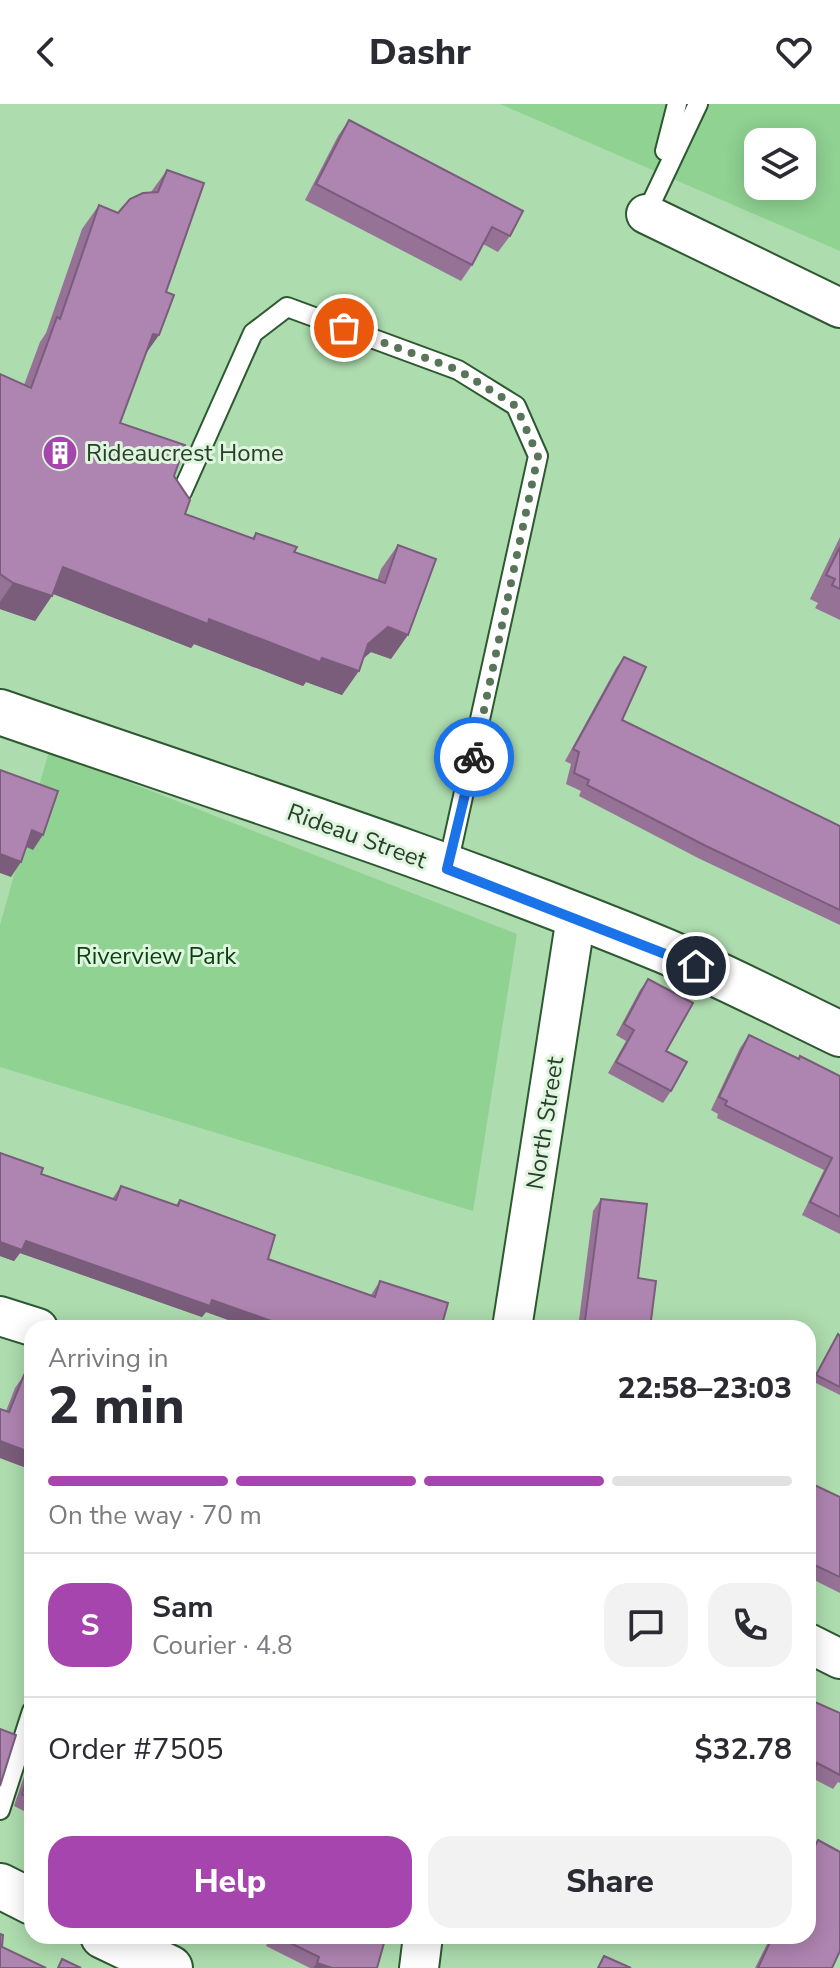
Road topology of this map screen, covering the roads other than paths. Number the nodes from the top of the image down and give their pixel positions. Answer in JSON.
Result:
{"nodes":[{"id":1,"x":677,"y":104,"type":"edge"},
{"id":2,"x":698,"y":104,"type":"edge"},
{"id":3,"x":646,"y":214,"type":"junction"},
{"id":4,"x":840,"y":308,"type":"edge"},
{"id":5,"x":182,"y":492,"type":"edge"},
{"id":6,"x":0,"y":712,"type":"edge"},
{"id":7,"x":447,"y":869,"type":"junction"},
{"id":8,"x":576,"y":917,"type":"junction"},
{"id":9,"x":840,"y":1034,"type":"edge"},
{"id":10,"x":0,"y":1316,"type":"edge"},
{"id":11,"x":513,"y":1320,"type":"edge"},
{"id":12,"x":24,"y":1324,"type":"edge"},
{"id":13,"x":816,"y":1647,"type":"edge"},
{"id":14,"x":840,"y":1659,"type":"edge"},
{"id":15,"x":24,"y":1736,"type":"edge"},
{"id":16,"x":0,"y":1810,"type":"edge"},
{"id":17,"x":0,"y":1886,"type":"edge"},
{"id":18,"x":24,"y":1898,"type":"edge"},
{"id":19,"x":120,"y":1944,"type":"edge"},
{"id":20,"x":422,"y":1944,"type":"edge"},
{"id":21,"x":170,"y":1968,"type":"edge"},
{"id":22,"x":419,"y":1968,"type":"edge"}],
"edges":[{"from":1,"to":3,"type":"lane"},
{"from":2,"to":3,"type":"lane"},
{"from":3,"to":4,"type":"street"},
{"from":5,"to":7,"type":"lane"},
{"from":6,"to":7,"type":"street","name":"Rideau Street"},
{"from":7,"to":8,"type":"street","name":"Rideau Street"},
{"from":8,"to":9,"type":"street","name":"Rideau Street"},
{"from":8,"to":11,"type":"street","name":"North Street"},
{"from":10,"to":12,"type":"street"},
{"from":13,"to":14,"type":"street"},
{"from":15,"to":16,"type":"lane"},
{"from":17,"to":18,"type":"street"},
{"from":19,"to":21,"type":"street"},
{"from":20,"to":22,"type":"street"}]}
